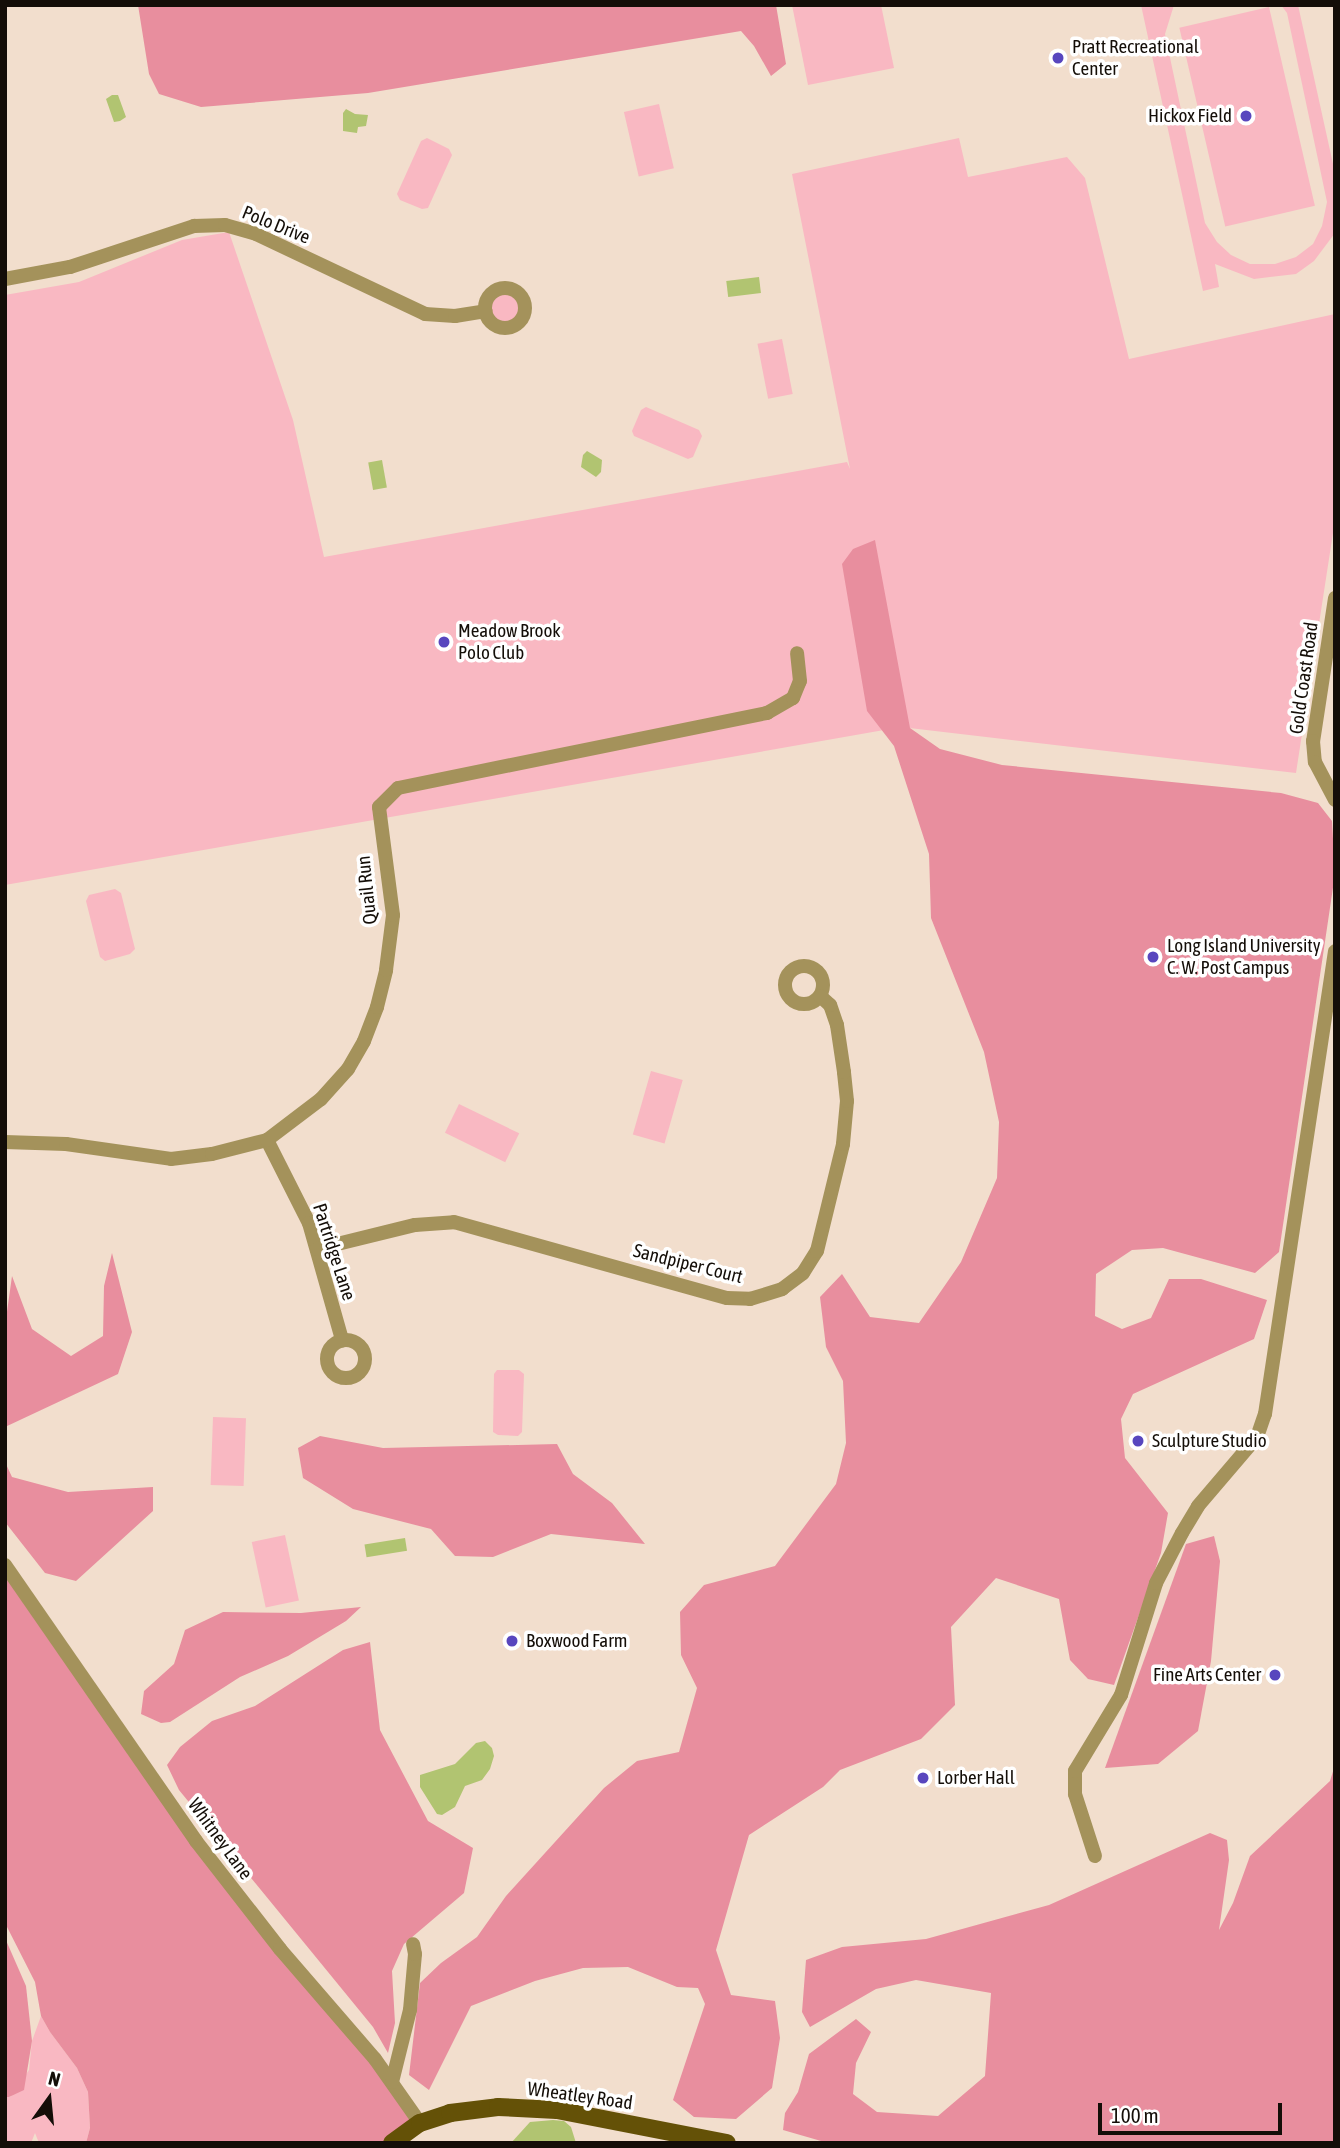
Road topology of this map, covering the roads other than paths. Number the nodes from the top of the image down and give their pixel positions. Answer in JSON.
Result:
{"nodes":[{"id":1,"x":5,"y":279,"type":"edge"},
{"id":2,"x":486,"y":311,"type":"dead end"},
{"id":3,"x":1335,"y":598,"type":"edge"},
{"id":4,"x":797,"y":653,"type":"dead end"},
{"id":5,"x":1335,"y":800,"type":"edge"},
{"id":6,"x":1335,"y":951,"type":"edge"},
{"id":7,"x":820,"y":996,"type":"dead end"},
{"id":8,"x":267,"y":1140,"type":"junction"},
{"id":9,"x":5,"y":1142,"type":"edge"},
{"id":10,"x":317,"y":1249,"type":"junction"},
{"id":11,"x":342,"y":1340,"type":"dead end"},
{"id":12,"x":5,"y":1565,"type":"edge"},
{"id":13,"x":1095,"y":1856,"type":"dead end"},
{"id":14,"x":413,"y":1944,"type":"dead end"},
{"id":15,"x":392,"y":2082,"type":"junction"},
{"id":16,"x":420,"y":2123,"type":"junction"},
{"id":17,"x":393,"y":2142,"type":"edge"},
{"id":18,"x":727,"y":2143,"type":"edge"}],
"edges":[{"from":1,"to":2,"type":"street","name":"Polo Drive"},
{"from":3,"to":5,"type":"street","name":"Gold Coast Road"},
{"from":4,"to":8,"type":"street","name":"Quail Run"},
{"from":6,"to":13,"type":"street"},
{"from":7,"to":10,"type":"street","name":"Sandpiper Court"},
{"from":8,"to":9,"type":"street","name":"Quail Run"},
{"from":8,"to":10,"type":"street","name":"Partridge Lane"},
{"from":10,"to":11,"type":"street","name":"Partridge Lane"},
{"from":12,"to":15,"type":"street","name":"Whitney Lane"},
{"from":14,"to":15,"type":"street"},
{"from":15,"to":16,"type":"street","name":"Whitney Lane"},
{"from":16,"to":17,"type":"main road","name":"Wheatley Road"},
{"from":16,"to":18,"type":"main road","name":"Wheatley Road"}]}
